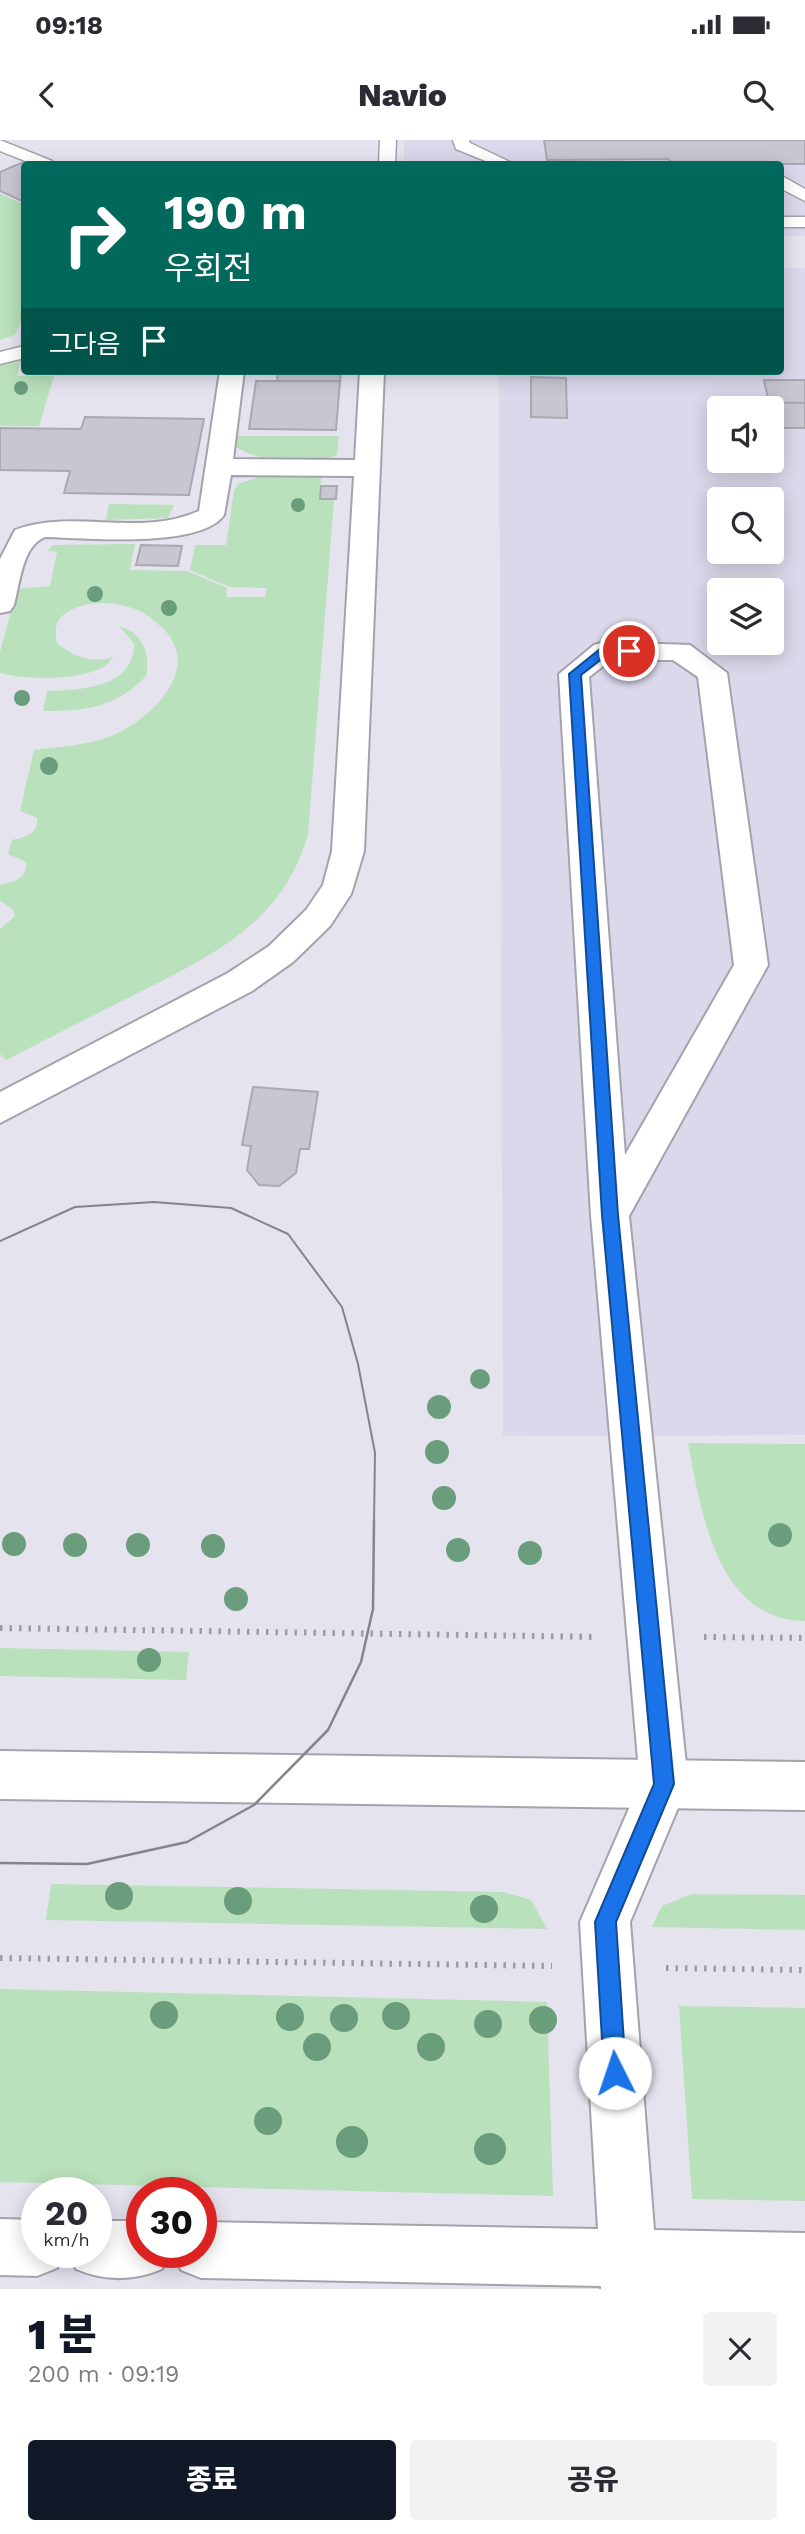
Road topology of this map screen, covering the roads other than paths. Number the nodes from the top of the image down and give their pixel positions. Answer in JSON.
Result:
{"nodes":[{"id":1,"x":388,"y":140,"type":"edge"},
{"id":2,"x":461,"y":140,"type":"edge"},
{"id":3,"x":0,"y":145,"type":"edge"},
{"id":4,"x":39,"y":161,"type":"edge"},
{"id":5,"x":387,"y":161,"type":"edge"},
{"id":6,"x":498,"y":161,"type":"edge"},
{"id":7,"x":784,"y":183,"type":"edge"},
{"id":8,"x":805,"y":196,"type":"edge"},
{"id":9,"x":784,"y":222,"type":"edge"},
{"id":10,"x":805,"y":222,"type":"edge"},
{"id":11,"x":21,"y":353,"type":"edge"},
{"id":12,"x":0,"y":358,"type":"edge"},
{"id":13,"x":231,"y":375,"type":"edge"},
{"id":14,"x":372,"y":375,"type":"edge"},
{"id":15,"x":219,"y":467,"type":"junction"},
{"id":16,"x":368,"y":468,"type":"junction"},
{"id":17,"x":0,"y":605,"type":"edge"},
{"id":18,"x":0,"y":1109,"type":"edge"},
{"id":19,"x":610,"y":1215,"type":"junction"},
{"id":20,"x":0,"y":1775,"type":"edge"},
{"id":21,"x":664,"y":1784,"type":"junction"},
{"id":22,"x":805,"y":1786,"type":"edge"},
{"id":23,"x":0,"y":2247,"type":"edge"},
{"id":24,"x":21,"y":2248,"type":"edge"},
{"id":25,"x":217,"y":2251,"type":"edge"},
{"id":26,"x":805,"y":2261,"type":"edge"},
{"id":27,"x":629,"y":2273,"type":"edge"}],
"edges":[{"from":1,"to":5,"type":"lane"},
{"from":2,"to":6,"type":"lane"},
{"from":3,"to":4,"type":"lane"},
{"from":7,"to":8,"type":"lane"},
{"from":9,"to":10,"type":"lane"},
{"from":11,"to":12,"type":"lane"},
{"from":13,"to":15,"type":"street"},
{"from":14,"to":16,"type":"street"},
{"from":15,"to":16,"type":"street"},
{"from":15,"to":17,"type":"street"},
{"from":16,"to":18,"type":"street"},
{"from":19,"to":19,"type":"street"},
{"from":19,"to":21,"type":"street"},
{"from":20,"to":21,"type":"street"},
{"from":21,"to":22,"type":"street"},
{"from":21,"to":27,"type":"street"},
{"from":23,"to":24,"type":"street"},
{"from":25,"to":27,"type":"street"},
{"from":26,"to":27,"type":"street"}]}
